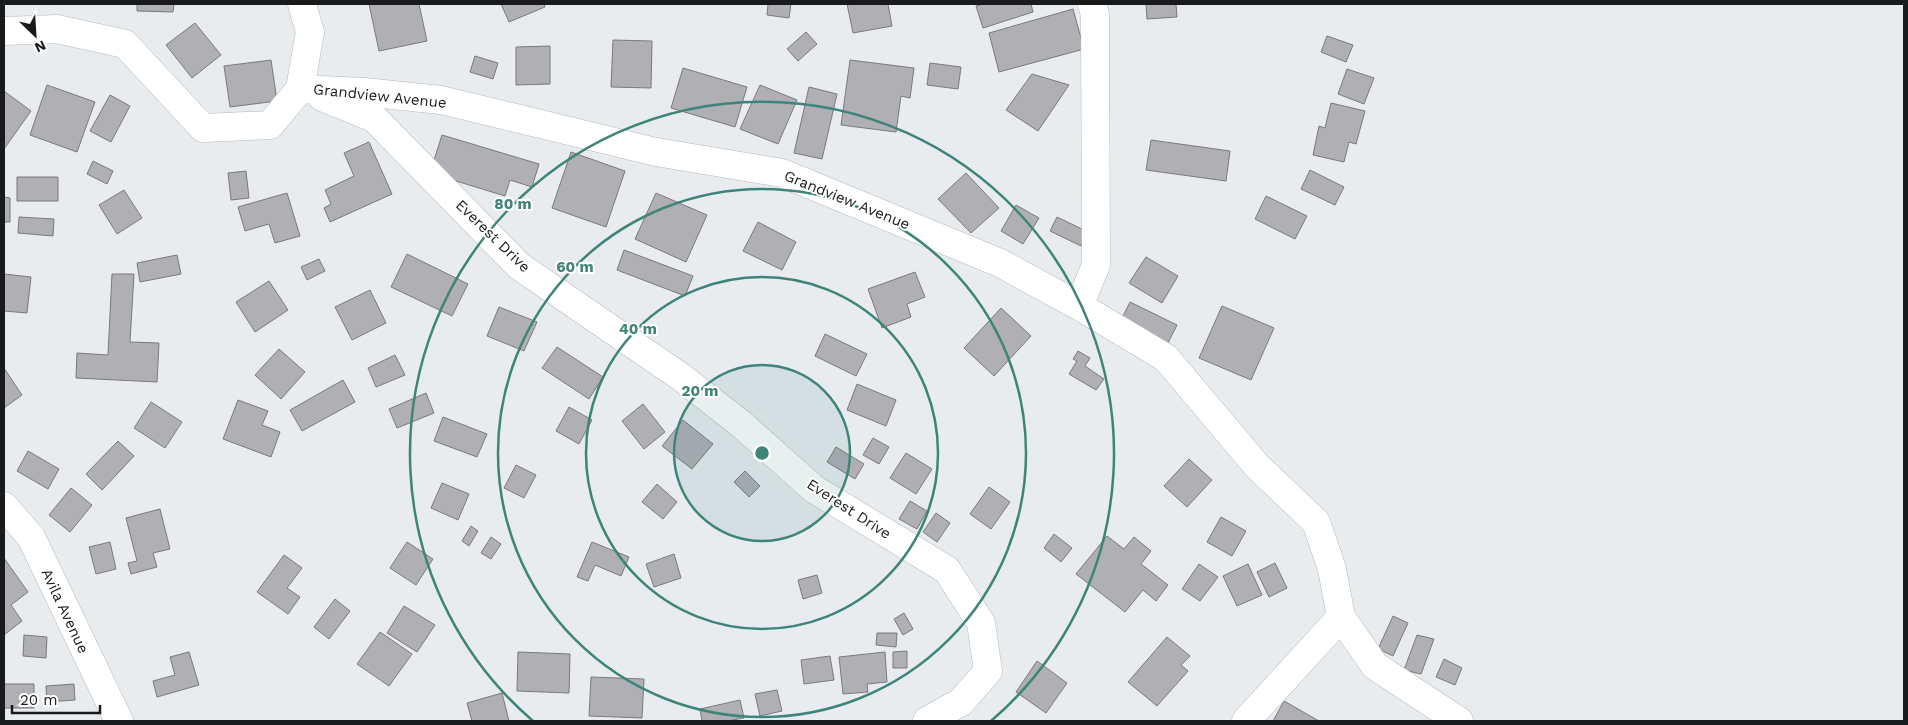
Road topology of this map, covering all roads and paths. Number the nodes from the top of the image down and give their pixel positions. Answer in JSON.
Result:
{"nodes":[{"id":1,"x":302,"y":4,"type":"edge"},
{"id":2,"x":1092,"y":4,"type":"edge"},
{"id":3,"x":4,"y":31,"type":"edge"},
{"id":4,"x":300,"y":89,"type":"junction"},
{"id":5,"x":1079,"y":306,"type":"junction"},
{"id":6,"x":4,"y":506,"type":"edge"},
{"id":7,"x":1341,"y":617,"type":"junction"},
{"id":8,"x":119,"y":721,"type":"edge"},
{"id":9,"x":927,"y":721,"type":"edge"},
{"id":10,"x":1246,"y":721,"type":"edge"},
{"id":11,"x":1459,"y":721,"type":"edge"}],
"edges":[{"from":1,"to":4,"type":"street"},
{"from":2,"to":5,"type":"street"},
{"from":3,"to":4,"type":"street"},
{"from":4,"to":5,"type":"street","name":"Grandview Avenue"},
{"from":4,"to":9,"type":"street","name":"Everest Drive"},
{"from":5,"to":7,"type":"street","name":"Grandview Avenue"},
{"from":6,"to":8,"type":"street","name":"Avila Avenue"},
{"from":7,"to":10,"type":"street"},
{"from":7,"to":11,"type":"street"}]}
